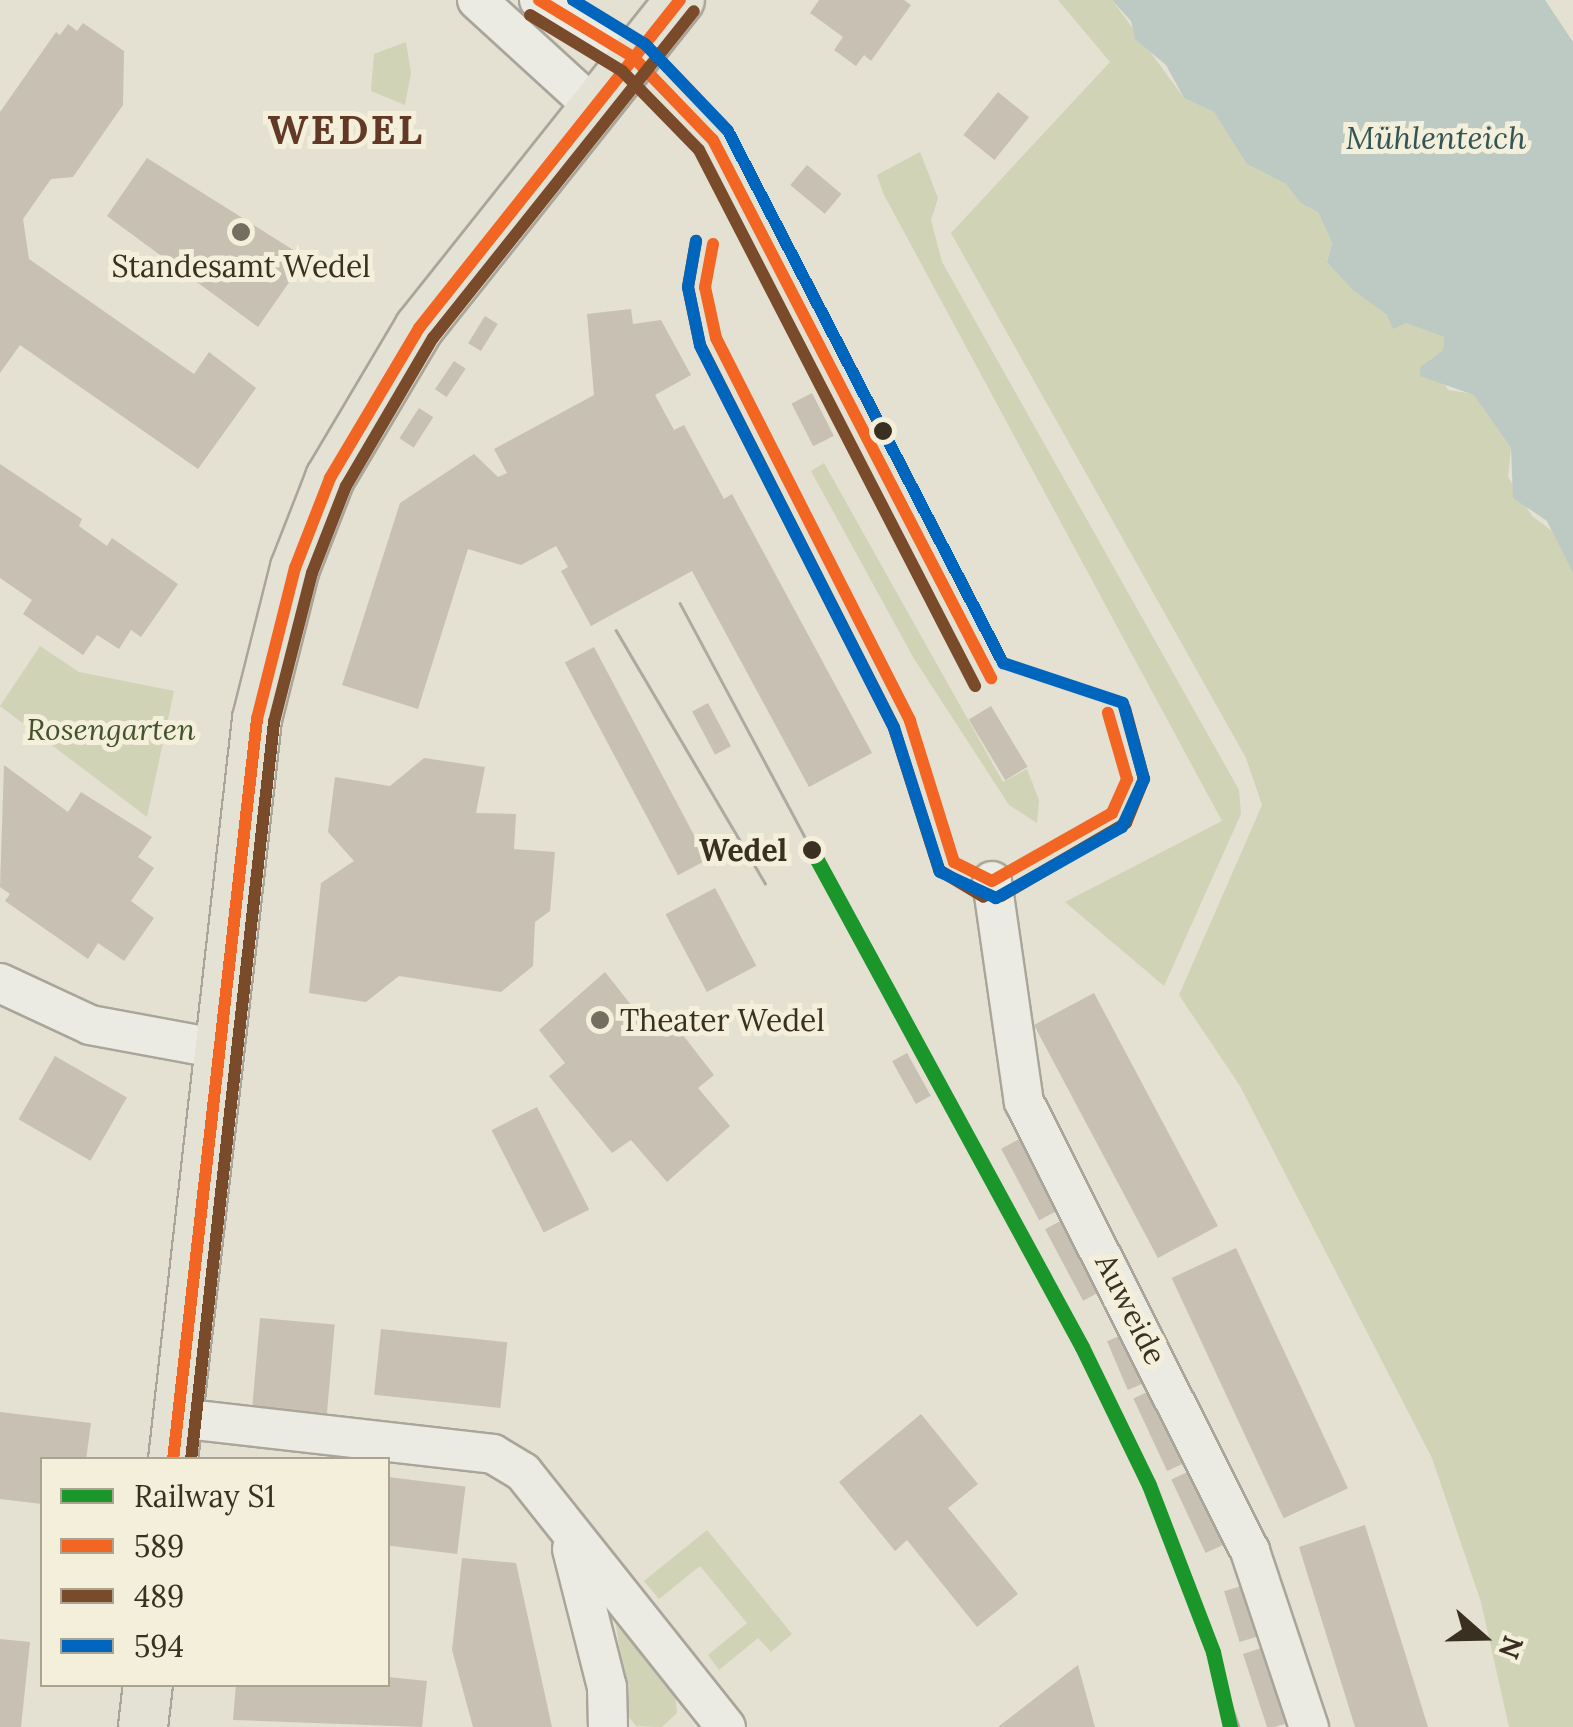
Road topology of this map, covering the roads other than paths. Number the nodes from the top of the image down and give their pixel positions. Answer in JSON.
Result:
{"nodes":[{"id":1,"x":478,"y":0,"type":"edge"},
{"id":2,"x":540,"y":0,"type":"edge"},
{"id":3,"x":680,"y":0,"type":"edge"},
{"id":4,"x":632,"y":57,"type":"junction"},
{"id":5,"x":593,"y":106,"type":"junction"},
{"id":6,"x":992,"y":881,"type":"dead end"},
{"id":7,"x":0,"y":983,"type":"edge"},
{"id":8,"x":220,"y":1049,"type":"junction"},
{"id":9,"x":176,"y":1439,"type":"edge"},
{"id":10,"x":567,"y":1532,"type":"junction"},
{"id":11,"x":148,"y":1687,"type":"edge"},
{"id":12,"x":709,"y":1721,"type":"edge"},
{"id":13,"x":143,"y":1727,"type":"edge"},
{"id":14,"x":608,"y":1727,"type":"edge"},
{"id":15,"x":1309,"y":1727,"type":"edge"}],
"edges":[{"from":1,"to":5,"type":"street"},
{"from":2,"to":4,"type":"street"},
{"from":3,"to":4,"type":"main road"},
{"from":4,"to":5,"type":"main road"},
{"from":5,"to":8,"type":"main road"},
{"from":6,"to":15,"type":"street","name":"Auweide"},
{"from":7,"to":8,"type":"street"},
{"from":8,"to":9,"type":"main road"},
{"from":9,"to":10,"type":"street"},
{"from":10,"to":12,"type":"street"},
{"from":10,"to":14,"type":"street"},
{"from":11,"to":13,"type":"main road"}]}
